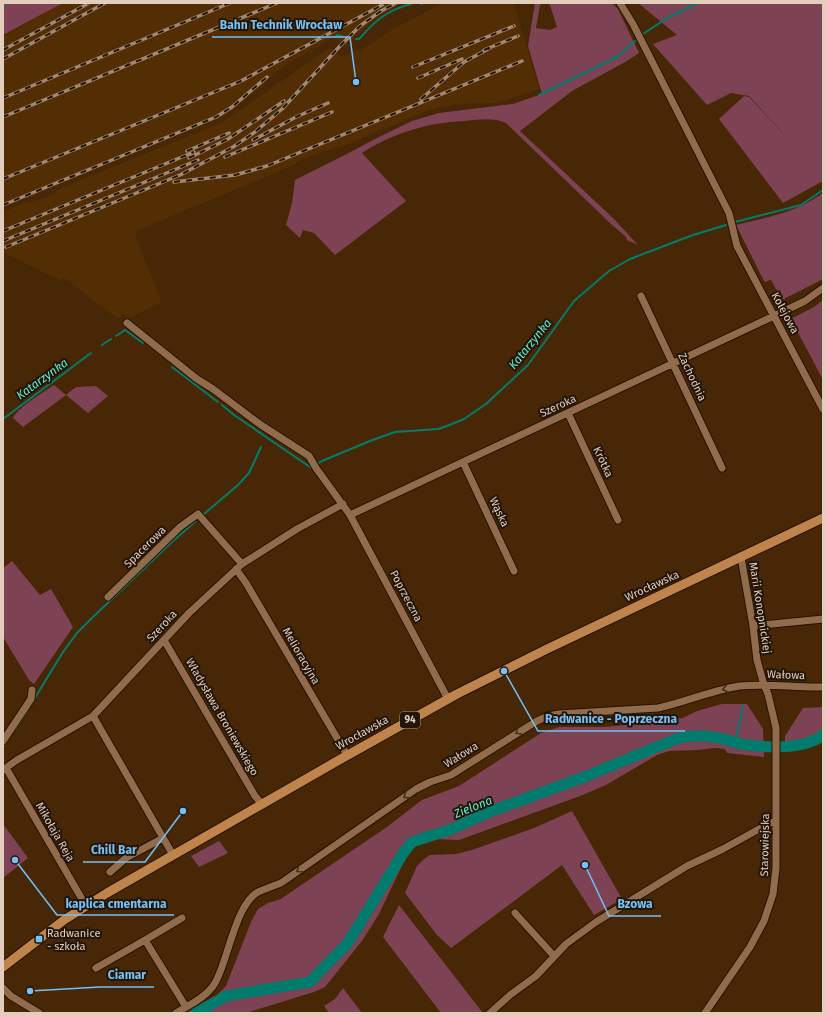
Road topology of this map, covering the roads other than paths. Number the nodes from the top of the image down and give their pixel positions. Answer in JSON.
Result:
{"nodes":[{"id":1,"x":620,"y":3,"type":"edge"},
{"id":2,"x":823,"y":288,"type":"edge"},
{"id":3,"x":641,"y":296,"type":"dead end"},
{"id":4,"x":774,"y":316,"type":"junction"},
{"id":5,"x":127,"y":323,"type":"dead end"},
{"id":6,"x":673,"y":363,"type":"junction"},
{"id":7,"x":823,"y":409,"type":"edge"},
{"id":8,"x":568,"y":413,"type":"junction"},
{"id":9,"x":463,"y":462,"type":"junction"},
{"id":10,"x":722,"y":468,"type":"dead end"},
{"id":11,"x":343,"y":504,"type":"junction"},
{"id":12,"x":350,"y":515,"type":"junction"},
{"id":13,"x":823,"y":518,"type":"edge"},
{"id":14,"x":618,"y":520,"type":"dead end"},
{"id":15,"x":741,"y":557,"type":"junction"},
{"id":16,"x":242,"y":564,"type":"junction"},
{"id":17,"x":236,"y":569,"type":"junction"},
{"id":18,"x":514,"y":570,"type":"dead end"},
{"id":19,"x":108,"y":596,"type":"dead end"},
{"id":20,"x":823,"y":620,"type":"edge"},
{"id":21,"x":753,"y":626,"type":"junction"},
{"id":22,"x":164,"y":640,"type":"junction"},
{"id":23,"x":764,"y":685,"type":"junction"},
{"id":24,"x":823,"y":687,"type":"edge"},
{"id":25,"x":32,"y":690,"type":"dead end"},
{"id":26,"x":448,"y":699,"type":"junction"},
{"id":27,"x":93,"y":716,"type":"junction"},
{"id":28,"x":3,"y":741,"type":"edge"},
{"id":29,"x":347,"y":755,"type":"junction"},
{"id":30,"x":4,"y":769,"type":"edge"},
{"id":31,"x":262,"y":804,"type":"junction"},
{"id":32,"x":776,"y":821,"type":"junction"},
{"id":33,"x":163,"y":838,"type":"junction"},
{"id":34,"x":173,"y":855,"type":"junction"},
{"id":35,"x":110,"y":872,"type":"dead end"},
{"id":36,"x":86,"y":906,"type":"junction"},
{"id":37,"x":514,"y":913,"type":"dead end"},
{"id":38,"x":182,"y":918,"type":"dead end"},
{"id":39,"x":145,"y":940,"type":"junction"},
{"id":40,"x":554,"y":956,"type":"junction"},
{"id":41,"x":3,"y":967,"type":"edge"},
{"id":42,"x":96,"y":968,"type":"dead end"},
{"id":43,"x":3,"y":988,"type":"edge"},
{"id":44,"x":188,"y":1006,"type":"junction"},
{"id":45,"x":39,"y":1013,"type":"edge"},
{"id":46,"x":176,"y":1013,"type":"edge"},
{"id":47,"x":490,"y":1013,"type":"edge"},
{"id":48,"x":705,"y":1013,"type":"edge"}],
"edges":[{"from":1,"to":4,"type":"street","name":"Kolejowa"},
{"from":2,"to":4,"type":"street","name":"Szeroka"},
{"from":3,"to":6,"type":"street","name":"Zachodnia"},
{"from":4,"to":6,"type":"street","name":"Szeroka"},
{"from":4,"to":7,"type":"street","name":"Kolejowa"},
{"from":5,"to":11,"type":"street","name":"Poprzeczna"},
{"from":6,"to":8,"type":"street","name":"Szeroka"},
{"from":6,"to":10,"type":"street","name":"Zachodnia"},
{"from":8,"to":9,"type":"street","name":"Szeroka"},
{"from":8,"to":14,"type":"street","name":"Krótka"},
{"from":9,"to":12,"type":"street","name":"Szeroka"},
{"from":9,"to":18,"type":"street","name":"Wąska"},
{"from":11,"to":12,"type":"street","name":"Poprzeczna"},
{"from":11,"to":16,"type":"street","name":"Szeroka"},
{"from":12,"to":26,"type":"street","name":"Poprzeczna"},
{"from":13,"to":15,"type":"main road","name":"Wrocławska","number":"94"},
{"from":15,"to":21,"type":"street","name":"Marii Konopnickiej"},
{"from":15,"to":26,"type":"main road","name":"Wrocławska","number":"94"},
{"from":16,"to":17,"type":"street","name":"Szeroka"},
{"from":16,"to":19,"type":"street","name":"Spacerowa"},
{"from":17,"to":22,"type":"street","name":"Szeroka"},
{"from":17,"to":29,"type":"street","name":"Melioracyjna"},
{"from":20,"to":21,"type":"street"},
{"from":21,"to":23,"type":"street","name":"Marii Konopnickiej"},
{"from":22,"to":27,"type":"street","name":"Szeroka"},
{"from":22,"to":31,"type":"street","name":"Władysława Broniewskiego"},
{"from":23,"to":24,"type":"street","name":"Wałowa"},
{"from":23,"to":32,"type":"street","name":"Starowiejska"},
{"from":23,"to":44,"type":"street","name":"Wałowa","one_way":true},
{"from":25,"to":28,"type":"street"},
{"from":26,"to":29,"type":"main road","name":"Wrocławska","number":"94"},
{"from":27,"to":30,"type":"street","name":"Szeroka"},
{"from":27,"to":33,"type":"street"},
{"from":29,"to":31,"type":"main road","name":"Wrocławska","number":"94"},
{"from":30,"to":36,"type":"street","name":"Mikołaja Reja"},
{"from":31,"to":34,"type":"main road","name":"Wrocławska","number":"94"},
{"from":32,"to":40,"type":"street"},
{"from":32,"to":48,"type":"street","name":"Starowiejska"},
{"from":33,"to":34,"type":"street"},
{"from":33,"to":35,"type":"street"},
{"from":34,"to":36,"type":"main road","name":"Wrocławska","number":"94"},
{"from":36,"to":41,"type":"main road","name":"Wrocławska","number":"94"},
{"from":37,"to":40,"type":"street"},
{"from":38,"to":39,"type":"street"},
{"from":39,"to":42,"type":"street"},
{"from":39,"to":44,"type":"street"},
{"from":40,"to":47,"type":"street"},
{"from":43,"to":45,"type":"street"},
{"from":44,"to":46,"type":"street","name":"Wałowa"}]}
